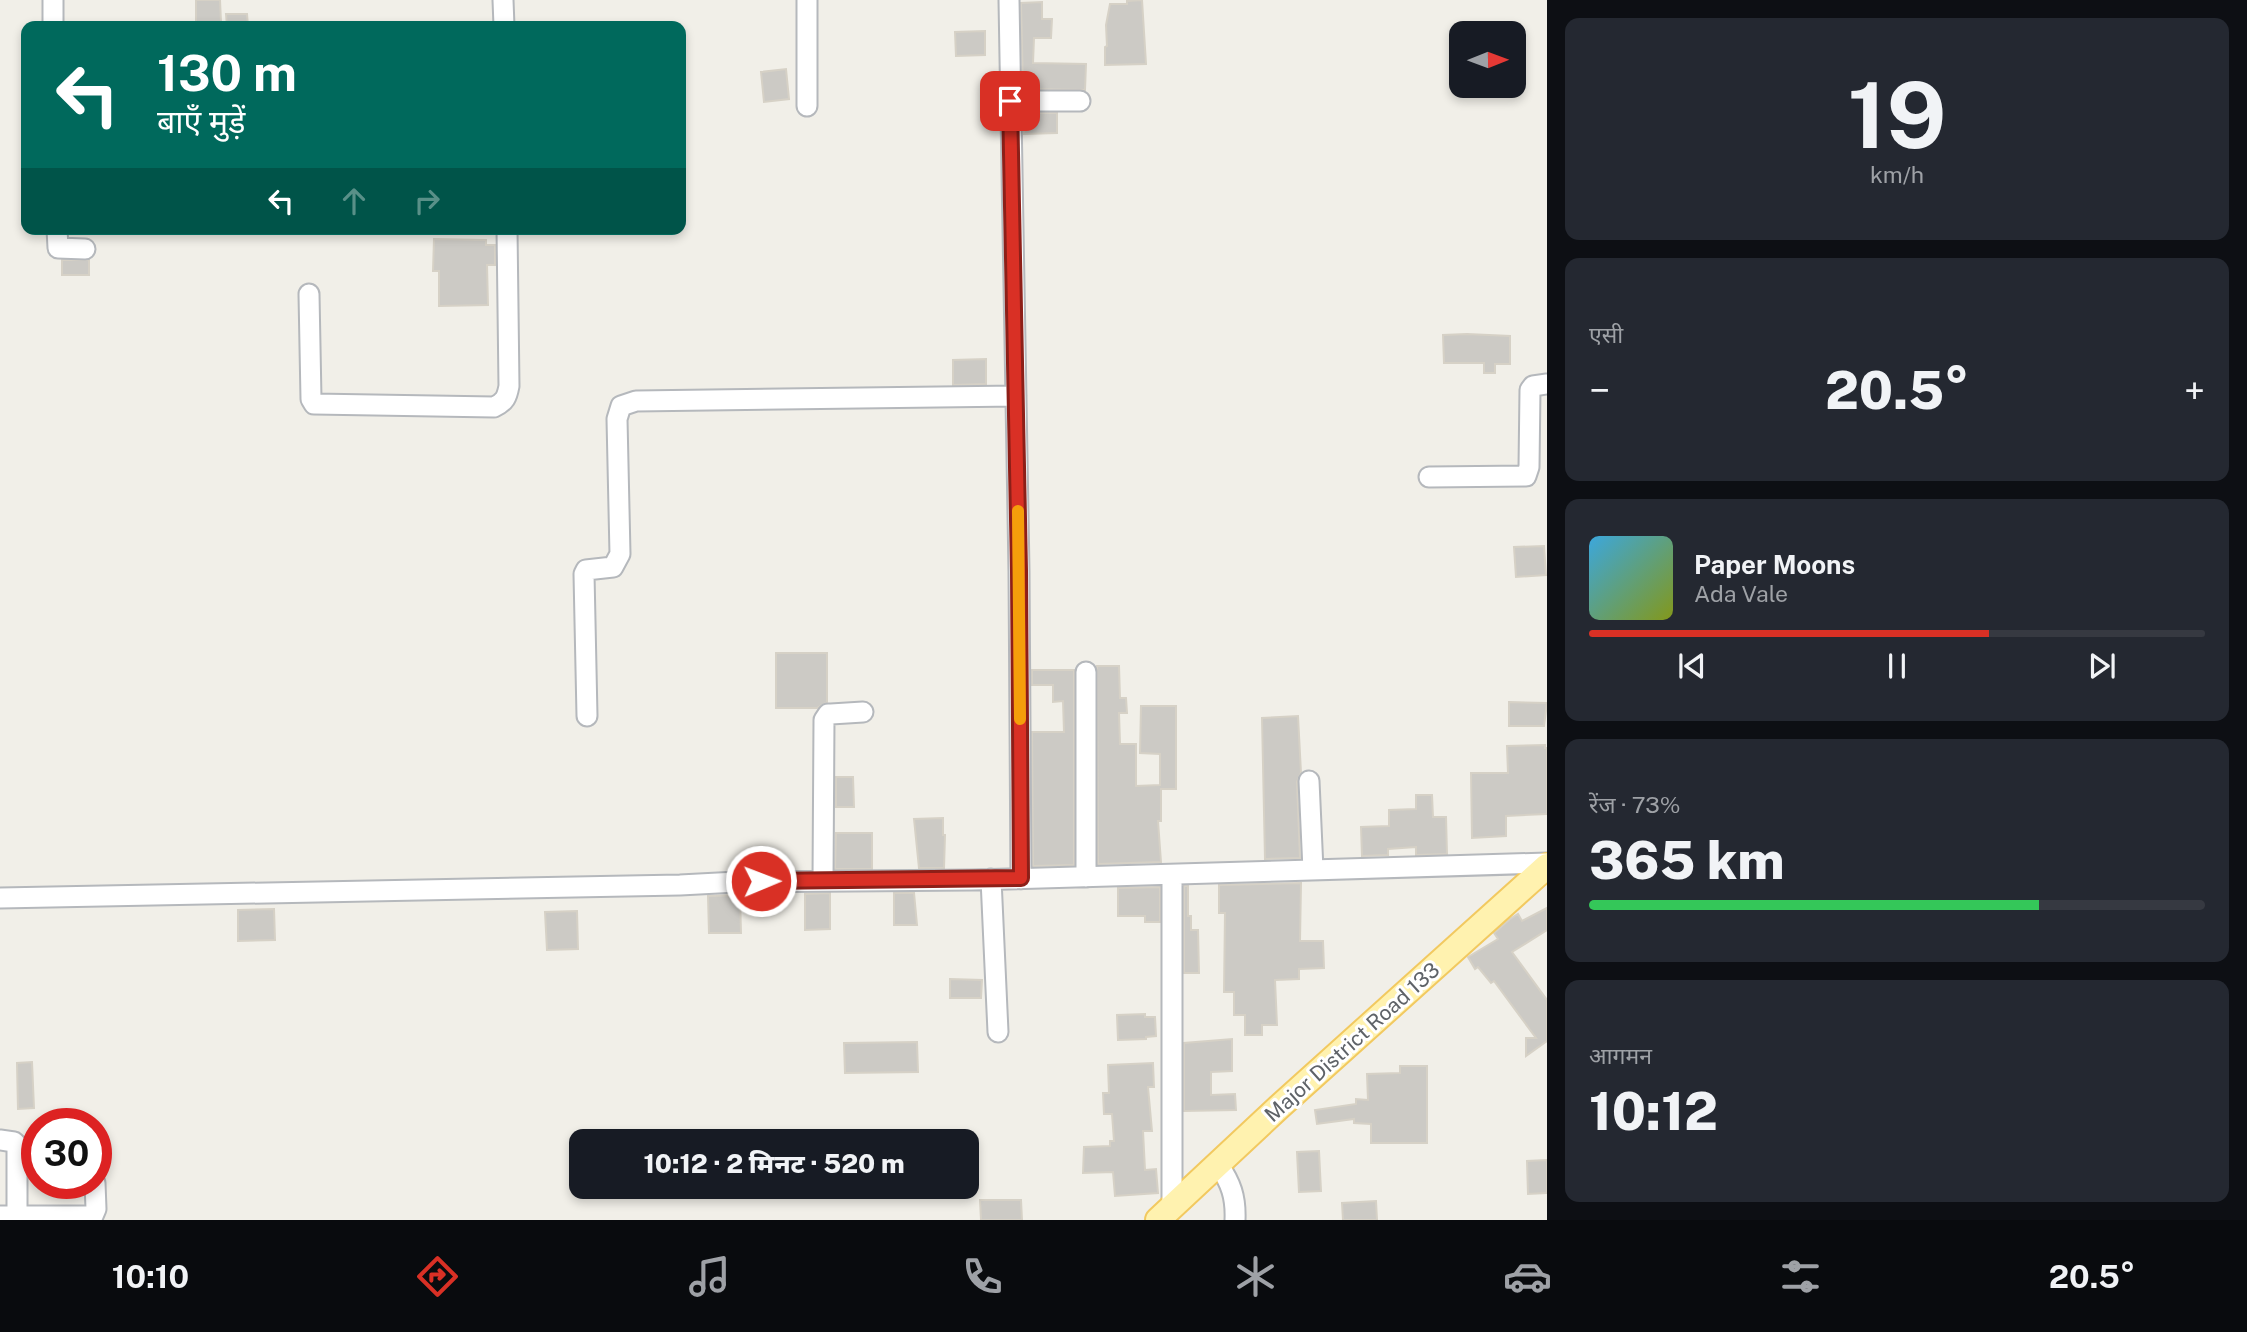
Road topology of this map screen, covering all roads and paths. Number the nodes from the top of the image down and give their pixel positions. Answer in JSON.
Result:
{"nodes":[{"id":1,"x":53,"y":0,"type":"edge"},
{"id":2,"x":503,"y":0,"type":"edge"},
{"id":3,"x":807,"y":0,"type":"edge"},
{"id":4,"x":1009,"y":0,"type":"edge"},
{"id":5,"x":53,"y":21,"type":"edge"},
{"id":6,"x":504,"y":21,"type":"edge"},
{"id":7,"x":1010,"y":101,"type":"junction"},
{"id":8,"x":1080,"y":101,"type":"dead end"},
{"id":9,"x":807,"y":106,"type":"dead end"},
{"id":10,"x":57,"y":235,"type":"edge"},
{"id":11,"x":507,"y":235,"type":"edge"},
{"id":12,"x":85,"y":249,"type":"dead end"},
{"id":13,"x":309,"y":294,"type":"dead end"},
{"id":14,"x":1547,"y":384,"type":"edge"},
{"id":15,"x":1016,"y":396,"type":"junction"},
{"id":16,"x":1429,"y":477,"type":"dead end"},
{"id":17,"x":1086,"y":672,"type":"dead end"},
{"id":18,"x":863,"y":712,"type":"dead end"},
{"id":19,"x":587,"y":716,"type":"dead end"},
{"id":20,"x":1309,"y":781,"type":"dead end"},
{"id":21,"x":1547,"y":864,"type":"edge"},
{"id":22,"x":1312,"y":870,"type":"junction"},
{"id":23,"x":1172,"y":874,"type":"junction"},
{"id":24,"x":1086,"y":877,"type":"junction"},
{"id":25,"x":1021,"y":878,"type":"junction"},
{"id":26,"x":991,"y":879,"type":"junction"},
{"id":27,"x":823,"y":881,"type":"junction"},
{"id":28,"x":0,"y":898,"type":"edge"},
{"id":29,"x":998,"y":1032,"type":"dead end"},
{"id":30,"x":0,"y":1140,"type":"edge"},
{"id":31,"x":1218,"y":1164,"type":"junction"},
{"id":32,"x":96,"y":1199,"type":"edge"},
{"id":33,"x":1165,"y":1213,"type":"edge"},
{"id":34,"x":9,"y":1216,"type":"edge"},
{"id":35,"x":1236,"y":1220,"type":"edge"}],
"edges":[{"from":1,"to":5,"type":"street"},
{"from":2,"to":6,"type":"street"},
{"from":3,"to":9,"type":"street"},
{"from":4,"to":7,"type":"street"},
{"from":7,"to":8,"type":"street"},
{"from":7,"to":15,"type":"street"},
{"from":10,"to":12,"type":"street"},
{"from":11,"to":13,"type":"street"},
{"from":14,"to":16,"type":"street"},
{"from":15,"to":19,"type":"street"},
{"from":15,"to":25,"type":"street"},
{"from":17,"to":24,"type":"street"},
{"from":18,"to":27,"type":"street"},
{"from":20,"to":22,"type":"street"},
{"from":21,"to":22,"type":"street"},
{"from":21,"to":31,"type":"main road","name":"Major District Road 133"},
{"from":22,"to":23,"type":"street"},
{"from":23,"to":24,"type":"street"},
{"from":23,"to":33,"type":"street"},
{"from":24,"to":25,"type":"street"},
{"from":25,"to":26,"type":"street"},
{"from":26,"to":27,"type":"street"},
{"from":26,"to":29,"type":"street"},
{"from":27,"to":28,"type":"street"},
{"from":30,"to":34,"type":"street"},
{"from":31,"to":33,"type":"main road","name":"Major District Road 133"},
{"from":31,"to":35,"type":"street"},
{"from":32,"to":34,"type":"street"}]}
